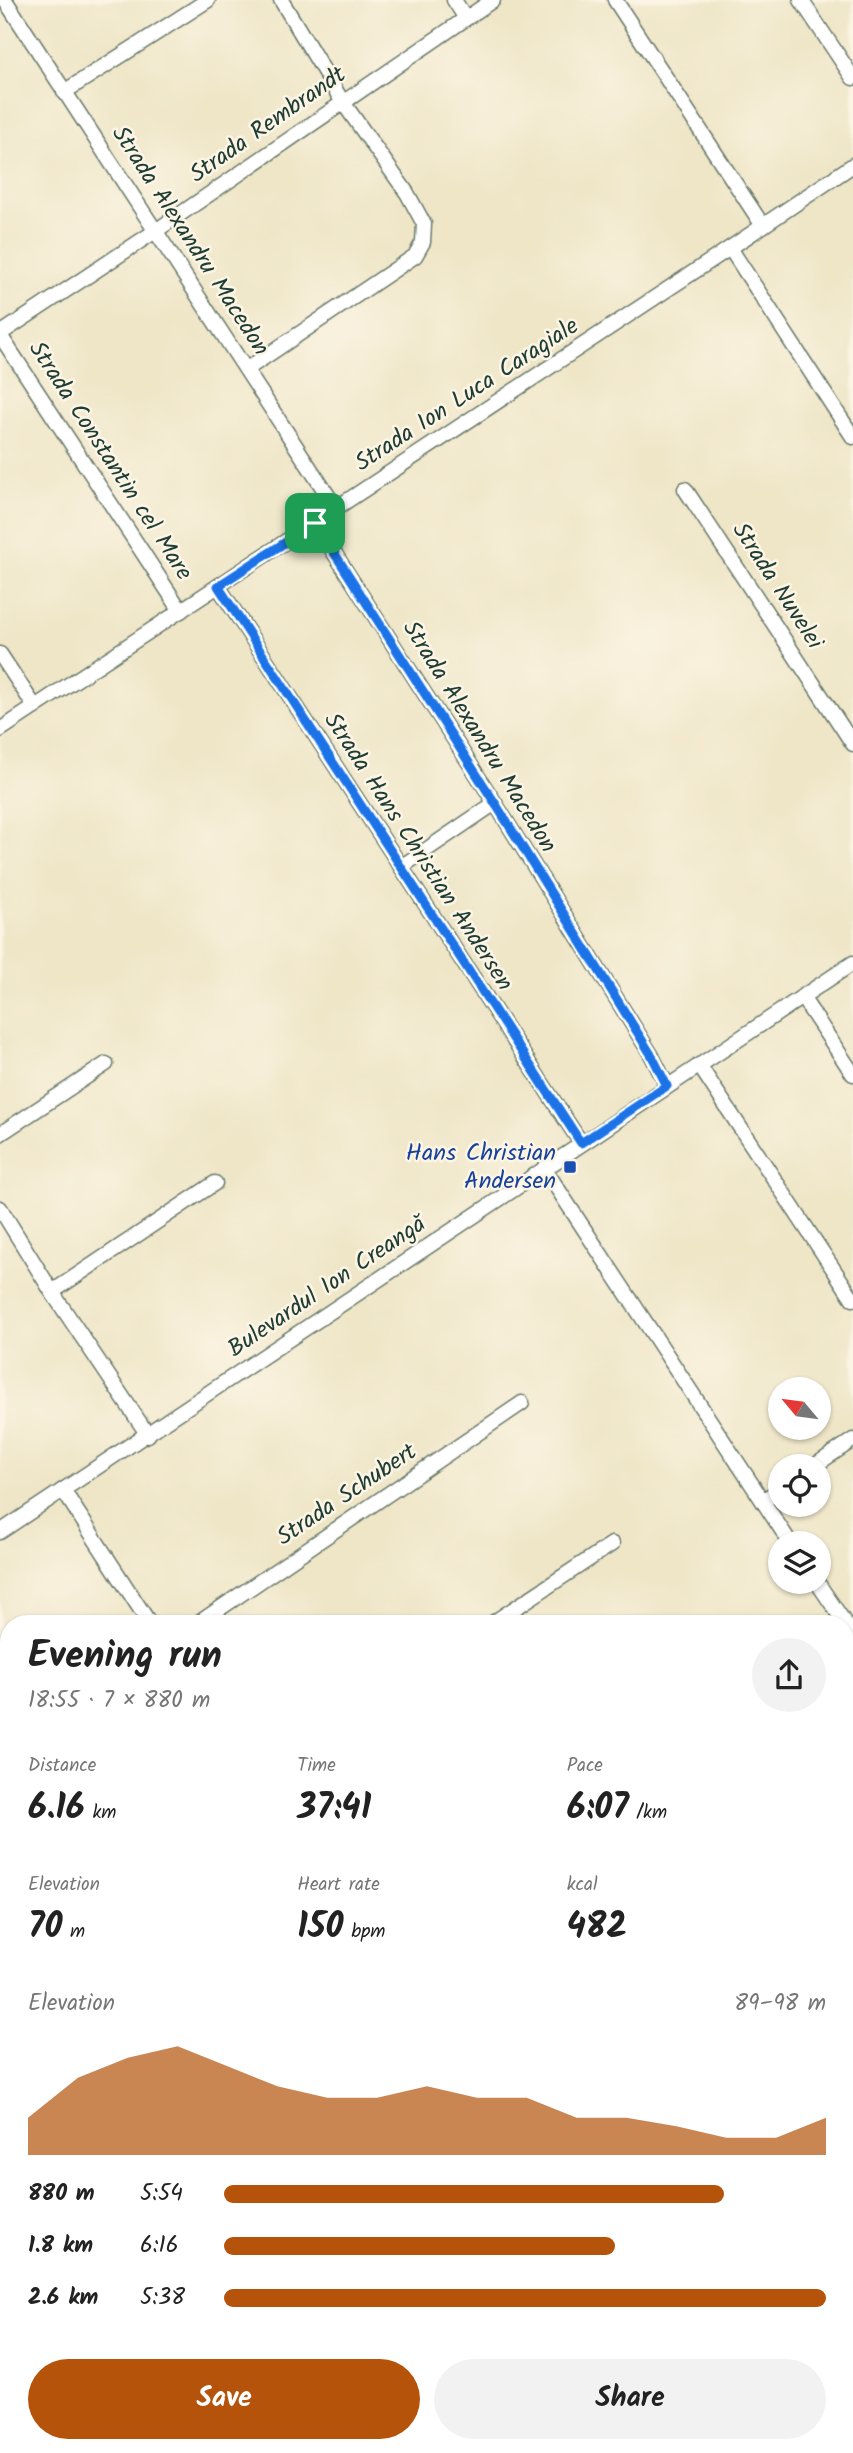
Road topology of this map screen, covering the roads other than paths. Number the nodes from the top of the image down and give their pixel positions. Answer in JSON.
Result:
{"nodes":[{"id":1,"x":5,"y":0,"type":"edge"},
{"id":2,"x":208,"y":0,"type":"edge"},
{"id":3,"x":281,"y":0,"type":"edge"},
{"id":4,"x":454,"y":0,"type":"edge"},
{"id":5,"x":492,"y":0,"type":"edge"},
{"id":6,"x":615,"y":0,"type":"edge"},
{"id":7,"x":801,"y":0,"type":"edge"},
{"id":8,"x":465,"y":17,"type":"junction"},
{"id":9,"x":853,"y":78,"type":"edge"},
{"id":10,"x":64,"y":92,"type":"junction"},
{"id":11,"x":342,"y":101,"type":"junction"},
{"id":12,"x":853,"y":165,"type":"edge"},
{"id":13,"x":763,"y":226,"type":"junction"},
{"id":14,"x":157,"y":230,"type":"junction"},
{"id":15,"x":730,"y":248,"type":"junction"},
{"id":16,"x":0,"y":334,"type":"edge"},
{"id":17,"x":247,"y":369,"type":"junction"},
{"id":18,"x":853,"y":437,"type":"edge"},
{"id":19,"x":685,"y":489,"type":"dead end"},
{"id":20,"x":336,"y":508,"type":"junction"},
{"id":21,"x":315,"y":523,"type":"junction"},
{"id":22,"x":218,"y":586,"type":"junction"},
{"id":23,"x":181,"y":611,"type":"junction"},
{"id":24,"x":0,"y":654,"type":"edge"},
{"id":25,"x":35,"y":707,"type":"junction"},
{"id":26,"x":0,"y":730,"type":"edge"},
{"id":27,"x":853,"y":744,"type":"edge"},
{"id":28,"x":495,"y":803,"type":"junction"},
{"id":29,"x":401,"y":867,"type":"junction"},
{"id":30,"x":853,"y":963,"type":"edge"},
{"id":31,"x":802,"y":997,"type":"junction"},
{"id":32,"x":106,"y":1064,"type":"dead end"},
{"id":33,"x":699,"y":1065,"type":"junction"},
{"id":34,"x":853,"y":1074,"type":"edge"},
{"id":35,"x":667,"y":1086,"type":"junction"},
{"id":36,"x":0,"y":1134,"type":"edge"},
{"id":37,"x":581,"y":1143,"type":"junction"},
{"id":38,"x":544,"y":1168,"type":"junction"},
{"id":39,"x":215,"y":1183,"type":"dead end"},
{"id":40,"x":0,"y":1208,"type":"edge"},
{"id":41,"x":52,"y":1292,"type":"junction"},
{"id":42,"x":853,"y":1299,"type":"edge"},
{"id":43,"x":522,"y":1403,"type":"dead end"},
{"id":44,"x":148,"y":1434,"type":"junction"},
{"id":45,"x":853,"y":1440,"type":"edge"},
{"id":46,"x":831,"y":1455,"type":"edge"},
{"id":47,"x":63,"y":1490,"type":"junction"},
{"id":48,"x":768,"y":1497,"type":"edge"},
{"id":49,"x":763,"y":1501,"type":"junction"},
{"id":50,"x":783,"y":1531,"type":"edge"},
{"id":51,"x":0,"y":1532,"type":"edge"},
{"id":52,"x":612,"y":1544,"type":"dead end"},
{"id":53,"x":825,"y":1594,"type":"edge"},
{"id":54,"x":144,"y":1615,"type":"edge"},
{"id":55,"x":210,"y":1615,"type":"edge"},
{"id":56,"x":505,"y":1615,"type":"edge"},
{"id":57,"x":839,"y":1615,"type":"edge"}],
"edges":[{"from":1,"to":10,"type":"street","name":"Strada Alexandru Macedon"},
{"from":2,"to":10,"type":"street"},
{"from":3,"to":11,"type":"street"},
{"from":4,"to":8,"type":"street"},
{"from":5,"to":8,"type":"street","name":"Strada Rembrandt"},
{"from":6,"to":13,"type":"street"},
{"from":7,"to":9,"type":"street"},
{"from":8,"to":11,"type":"street","name":"Strada Rembrandt"},
{"from":10,"to":14,"type":"street","name":"Strada Alexandru Macedon"},
{"from":11,"to":14,"type":"street","name":"Strada Rembrandt"},
{"from":11,"to":17,"type":"street"},
{"from":12,"to":13,"type":"street","name":"Strada Ion Luca Caragiale"},
{"from":13,"to":15,"type":"street","name":"Strada Ion Luca Caragiale"},
{"from":14,"to":16,"type":"street","name":"Strada Rembrandt"},
{"from":14,"to":17,"type":"street","name":"Strada Alexandru Macedon"},
{"from":15,"to":18,"type":"street"},
{"from":15,"to":20,"type":"street","name":"Strada Ion Luca Caragiale"},
{"from":16,"to":23,"type":"street","name":"Strada Constantin cel Mare"},
{"from":17,"to":20,"type":"street","name":"Strada Alexandru Macedon"},
{"from":19,"to":27,"type":"street","name":"Strada Nuvelei"},
{"from":20,"to":21,"type":"street","name":"Strada Ion Luca Caragiale"},
{"from":21,"to":22,"type":"street","name":"Strada Ion Luca Caragiale"},
{"from":21,"to":28,"type":"street","name":"Strada Alexandru Macedon"},
{"from":22,"to":23,"type":"street","name":"Strada Ion Luca Caragiale"},
{"from":22,"to":29,"type":"street","name":"Strada Hans Christian Andersen"},
{"from":23,"to":25,"type":"street","name":"Strada Ion Luca Caragiale"},
{"from":24,"to":25,"type":"street"},
{"from":25,"to":26,"type":"street","name":"Strada Ion Luca Caragiale"},
{"from":28,"to":29,"type":"street"},
{"from":28,"to":35,"type":"street","name":"Strada Alexandru Macedon"},
{"from":29,"to":37,"type":"street","name":"Strada Hans Christian Andersen"},
{"from":30,"to":31,"type":"street","name":"Bulevardul Ion Creangă"},
{"from":31,"to":33,"type":"street","name":"Bulevardul Ion Creangă"},
{"from":31,"to":34,"type":"street"},
{"from":32,"to":36,"type":"street"},
{"from":33,"to":35,"type":"street","name":"Bulevardul Ion Creangă"},
{"from":33,"to":42,"type":"street"},
{"from":35,"to":37,"type":"street","name":"Bulevardul Ion Creangă"},
{"from":37,"to":38,"type":"street","name":"Bulevardul Ion Creangă"},
{"from":38,"to":44,"type":"street","name":"Bulevardul Ion Creangă"},
{"from":38,"to":49,"type":"street"},
{"from":39,"to":41,"type":"street"},
{"from":40,"to":41,"type":"street"},
{"from":41,"to":44,"type":"street"},
{"from":43,"to":55,"type":"street","name":"Strada Schubert"},
{"from":44,"to":47,"type":"street","name":"Bulevardul Ion Creangă"},
{"from":45,"to":46,"type":"street"},
{"from":47,"to":51,"type":"street","name":"Bulevardul Ion Creangă"},
{"from":47,"to":54,"type":"street"},
{"from":48,"to":49,"type":"street"},
{"from":49,"to":50,"type":"street"},
{"from":52,"to":56,"type":"street"},
{"from":53,"to":57,"type":"street"}]}
